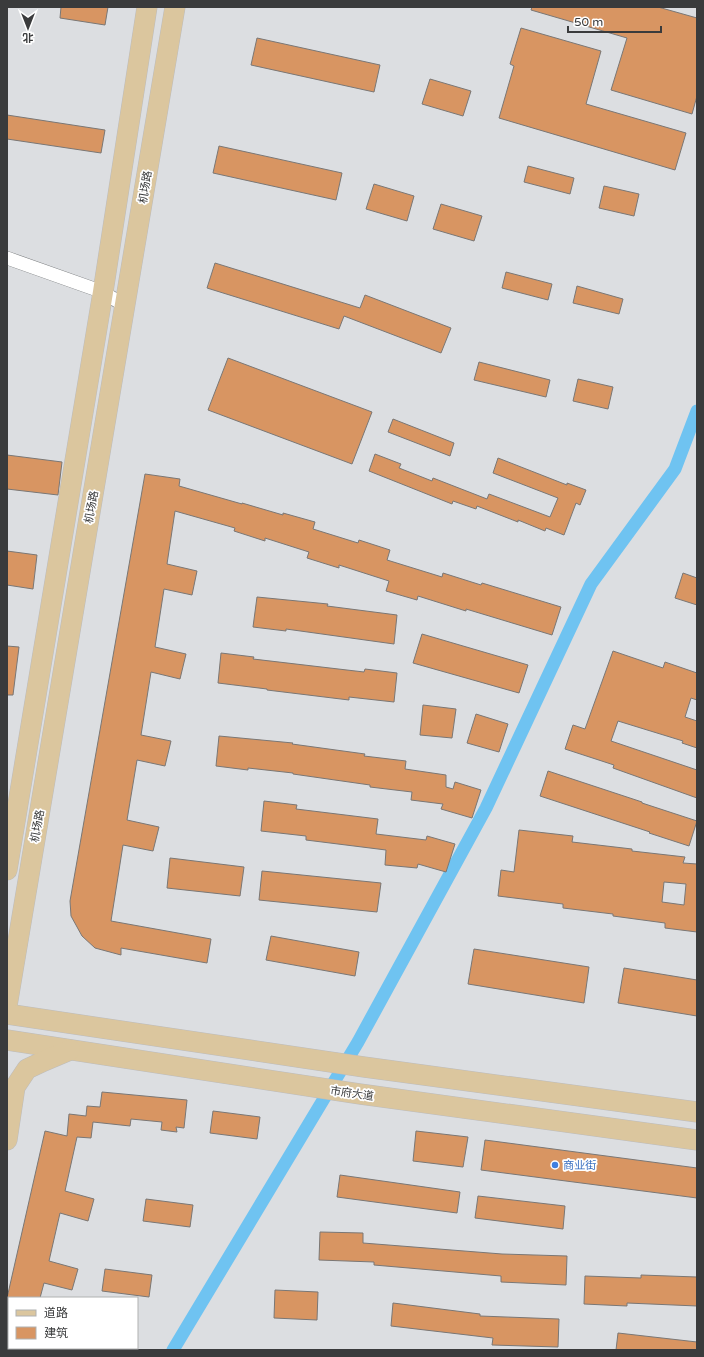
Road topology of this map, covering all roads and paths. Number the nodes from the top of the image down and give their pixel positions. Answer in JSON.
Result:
{"nodes":[{"id":1,"x":147,"y":7,"type":"edge"},
{"id":2,"x":175,"y":7,"type":"edge"},
{"id":3,"x":7,"y":258,"type":"edge"},
{"id":4,"x":103,"y":292,"type":"junction"},
{"id":5,"x":125,"y":306,"type":"junction"},
{"id":6,"x":7,"y":870,"type":"edge"},
{"id":7,"x":7,"y":1006,"type":"edge"},
{"id":8,"x":7,"y":1014,"type":"edge"},
{"id":9,"x":7,"y":1040,"type":"edge"},
{"id":10,"x":72,"y":1050,"type":"junction"},
{"id":11,"x":697,"y":1112,"type":"edge"},
{"id":12,"x":7,"y":1140,"type":"edge"},
{"id":13,"x":697,"y":1140,"type":"edge"}],
"edges":[{"from":1,"to":4,"type":"main road","name":"机场路"},
{"from":2,"to":5,"type":"main road","name":"机场路"},
{"from":3,"to":4,"type":"street"},
{"from":4,"to":5,"type":"street"},
{"from":4,"to":6,"type":"main road","name":"机场路"},
{"from":5,"to":7,"type":"main road","name":"机场路"},
{"from":8,"to":11,"type":"main road"},
{"from":9,"to":10,"type":"main road","name":"市府大道"},
{"from":10,"to":12,"type":"main road"},
{"from":10,"to":13,"type":"main road","name":"市府大道"}]}
